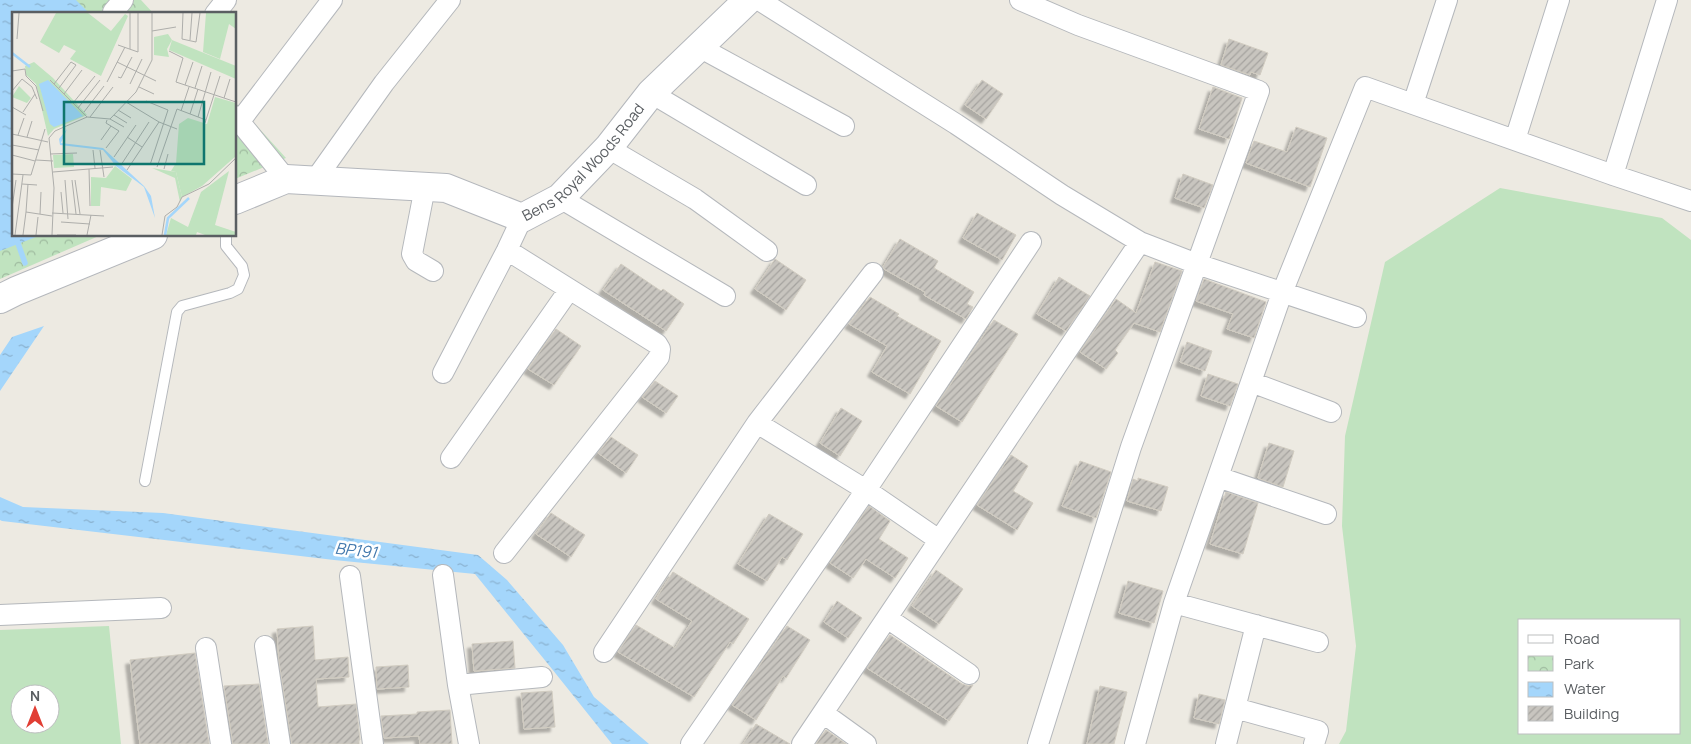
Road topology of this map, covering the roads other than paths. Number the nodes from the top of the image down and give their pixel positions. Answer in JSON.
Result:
{"nodes":[{"id":1,"x":226,"y":0,"type":"edge"},
{"id":2,"x":332,"y":0,"type":"edge"},
{"id":3,"x":450,"y":0,"type":"edge"},
{"id":4,"x":748,"y":0,"type":"edge"},
{"id":5,"x":759,"y":0,"type":"edge"},
{"id":6,"x":1020,"y":0,"type":"edge"},
{"id":7,"x":1446,"y":0,"type":"edge"},
{"id":8,"x":1559,"y":0,"type":"edge"},
{"id":9,"x":1667,"y":0,"type":"edge"},
{"id":10,"x":217,"y":12,"type":"edge"},
{"id":11,"x":699,"y":47,"type":"junction"},
{"id":12,"x":651,"y":93,"type":"junction"},
{"id":13,"x":1413,"y":104,"type":"junction"},
{"id":14,"x":238,"y":118,"type":"edge"},
{"id":15,"x":844,"y":126,"type":"dead end"},
{"id":16,"x":1515,"y":140,"type":"junction"},
{"id":17,"x":608,"y":148,"type":"junction"},
{"id":18,"x":1614,"y":175,"type":"junction"},
{"id":19,"x":286,"y":179,"type":"junction"},
{"id":20,"x":315,"y":180,"type":"junction"},
{"id":21,"x":806,"y":185,"type":"dead end"},
{"id":22,"x":425,"y":187,"type":"junction"},
{"id":23,"x":560,"y":198,"type":"junction"},
{"id":24,"x":236,"y":200,"type":"edge"},
{"id":25,"x":1691,"y":201,"type":"edge"},
{"id":26,"x":522,"y":218,"type":"junction"},
{"id":27,"x":151,"y":236,"type":"edge"},
{"id":28,"x":226,"y":236,"type":"edge"},
{"id":29,"x":1031,"y":242,"type":"dead end"},
{"id":30,"x":1140,"y":242,"type":"junction"},
{"id":31,"x":507,"y":250,"type":"junction"},
{"id":32,"x":767,"y":251,"type":"dead end"},
{"id":33,"x":1197,"y":264,"type":"junction"},
{"id":34,"x":433,"y":271,"type":"dead end"},
{"id":35,"x":873,"y":273,"type":"dead end"},
{"id":36,"x":569,"y":290,"type":"junction"},
{"id":37,"x":1282,"y":293,"type":"junction"},
{"id":38,"x":725,"y":296,"type":"dead end"},
{"id":39,"x":0,"y":299,"type":"edge"},
{"id":40,"x":1356,"y":317,"type":"dead end"},
{"id":41,"x":444,"y":373,"type":"dead end"},
{"id":42,"x":1251,"y":382,"type":"junction"},
{"id":43,"x":1331,"y":412,"type":"dead end"},
{"id":44,"x":757,"y":423,"type":"junction"},
{"id":45,"x":451,"y":458,"type":"dead end"},
{"id":46,"x":1218,"y":477,"type":"junction"},
{"id":47,"x":145,"y":481,"type":"dead end"},
{"id":48,"x":866,"y":490,"type":"junction"},
{"id":49,"x":1326,"y":514,"type":"dead end"},
{"id":50,"x":939,"y":540,"type":"junction"},
{"id":51,"x":504,"y":553,"type":"dead end"},
{"id":52,"x":443,"y":575,"type":"dead end"},
{"id":53,"x":350,"y":576,"type":"dead end"},
{"id":54,"x":1174,"y":603,"type":"junction"},
{"id":55,"x":161,"y":608,"type":"dead end"},
{"id":56,"x":0,"y":615,"type":"edge"},
{"id":57,"x":887,"y":618,"type":"junction"},
{"id":58,"x":1256,"y":625,"type":"junction"},
{"id":59,"x":1318,"y":642,"type":"dead end"},
{"id":60,"x":265,"y":646,"type":"dead end"},
{"id":61,"x":206,"y":648,"type":"dead end"},
{"id":62,"x":604,"y":652,"type":"dead end"},
{"id":63,"x":969,"y":674,"type":"dead end"},
{"id":64,"x":542,"y":677,"type":"dead end"},
{"id":65,"x":458,"y":684,"type":"junction"},
{"id":66,"x":1235,"y":708,"type":"junction"},
{"id":67,"x":823,"y":713,"type":"junction"},
{"id":68,"x":221,"y":744,"type":"edge"},
{"id":69,"x":280,"y":744,"type":"edge"},
{"id":70,"x":373,"y":744,"type":"edge"},
{"id":71,"x":469,"y":744,"type":"edge"},
{"id":72,"x":691,"y":744,"type":"edge"},
{"id":73,"x":802,"y":744,"type":"edge"},
{"id":74,"x":866,"y":744,"type":"edge"},
{"id":75,"x":1038,"y":744,"type":"edge"},
{"id":76,"x":1136,"y":744,"type":"edge"},
{"id":77,"x":1226,"y":744,"type":"edge"},
{"id":78,"x":1314,"y":744,"type":"edge"}],
"edges":[{"from":1,"to":10,"type":"street"},
{"from":2,"to":14,"type":"street"},
{"from":3,"to":20,"type":"street"},
{"from":4,"to":11,"type":"street","name":"Bens Royal Woods Road"},
{"from":5,"to":30,"type":"street"},
{"from":6,"to":33,"type":"street"},
{"from":7,"to":13,"type":"street"},
{"from":8,"to":16,"type":"street"},
{"from":9,"to":18,"type":"street"},
{"from":11,"to":12,"type":"street","name":"Bens Royal Woods Road"},
{"from":11,"to":15,"type":"street"},
{"from":12,"to":17,"type":"street","name":"Bens Royal Woods Road"},
{"from":12,"to":21,"type":"street"},
{"from":13,"to":16,"type":"street"},
{"from":13,"to":37,"type":"street"},
{"from":14,"to":19,"type":"street"},
{"from":16,"to":18,"type":"street"},
{"from":17,"to":23,"type":"street","name":"Bens Royal Woods Road"},
{"from":17,"to":32,"type":"street"},
{"from":18,"to":25,"type":"street"},
{"from":19,"to":20,"type":"street","name":"Bens Royal Woods Road"},
{"from":19,"to":24,"type":"street","name":"Bens Royal Woods Road"},
{"from":20,"to":22,"type":"street","name":"Bens Royal Woods Road"},
{"from":22,"to":26,"type":"street","name":"Bens Royal Woods Road"},
{"from":22,"to":34,"type":"street"},
{"from":23,"to":26,"type":"street","name":"Bens Royal Woods Road"},
{"from":23,"to":38,"type":"street"},
{"from":26,"to":31,"type":"street"},
{"from":27,"to":39,"type":"street"},
{"from":28,"to":47,"type":"lane"},
{"from":29,"to":48,"type":"street"},
{"from":30,"to":33,"type":"street"},
{"from":30,"to":50,"type":"street"},
{"from":31,"to":36,"type":"street"},
{"from":31,"to":41,"type":"street"},
{"from":33,"to":37,"type":"street"},
{"from":33,"to":75,"type":"street"},
{"from":35,"to":44,"type":"street"},
{"from":36,"to":45,"type":"street"},
{"from":36,"to":51,"type":"street"},
{"from":37,"to":40,"type":"street"},
{"from":37,"to":42,"type":"street"},
{"from":42,"to":43,"type":"street"},
{"from":42,"to":46,"type":"street"},
{"from":44,"to":48,"type":"street"},
{"from":44,"to":62,"type":"street"},
{"from":46,"to":49,"type":"street"},
{"from":46,"to":54,"type":"street"},
{"from":48,"to":50,"type":"street"},
{"from":48,"to":72,"type":"street"},
{"from":50,"to":57,"type":"street"},
{"from":52,"to":65,"type":"street"},
{"from":53,"to":70,"type":"street"},
{"from":54,"to":58,"type":"street"},
{"from":54,"to":76,"type":"street"},
{"from":55,"to":56,"type":"street"},
{"from":57,"to":63,"type":"street"},
{"from":57,"to":67,"type":"street"},
{"from":58,"to":59,"type":"street"},
{"from":58,"to":66,"type":"street"},
{"from":60,"to":69,"type":"street"},
{"from":61,"to":68,"type":"street"},
{"from":64,"to":65,"type":"street"},
{"from":65,"to":71,"type":"street"},
{"from":66,"to":77,"type":"street"},
{"from":66,"to":78,"type":"street"},
{"from":67,"to":73,"type":"street"},
{"from":67,"to":74,"type":"street"}]}
